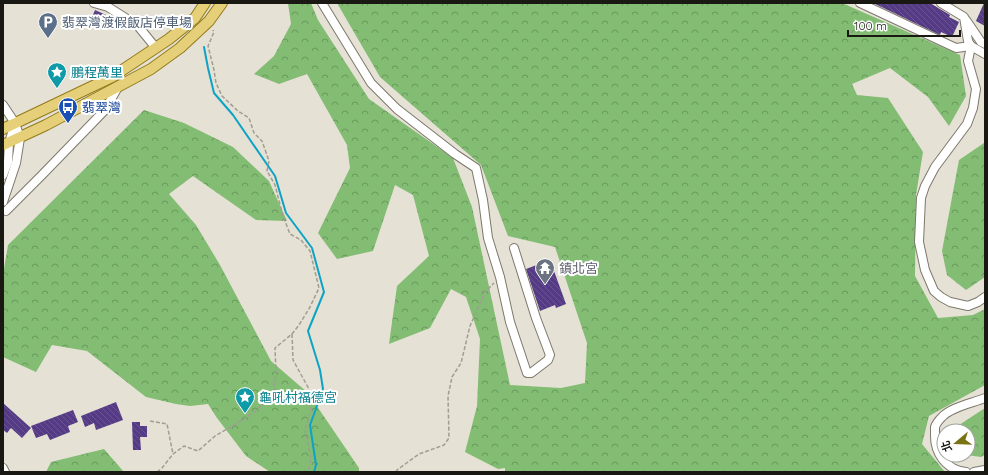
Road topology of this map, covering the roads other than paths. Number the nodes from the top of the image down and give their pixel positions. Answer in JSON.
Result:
{"nodes":[{"id":1,"x":94,"y":3,"type":"edge"},
{"id":2,"x":205,"y":3,"type":"edge"},
{"id":3,"x":222,"y":3,"type":"edge"},
{"id":4,"x":322,"y":3,"type":"edge"},
{"id":5,"x":860,"y":3,"type":"edge"},
{"id":6,"x":940,"y":3,"type":"edge"},
{"id":7,"x":964,"y":17,"type":"junction"},
{"id":8,"x":985,"y":44,"type":"edge"},
{"id":9,"x":971,"y":46,"type":"junction"},
{"id":10,"x":156,"y":48,"type":"junction"},
{"id":11,"x":985,"y":54,"type":"edge"},
{"id":12,"x":118,"y":87,"type":"junction"},
{"id":13,"x":3,"y":105,"type":"edge"},
{"id":14,"x":15,"y":123,"type":"junction"},
{"id":15,"x":3,"y":129,"type":"edge"},
{"id":16,"x":20,"y":138,"type":"junction"},
{"id":17,"x":6,"y":144,"type":"edge"},
{"id":18,"x":3,"y":175,"type":"edge"},
{"id":19,"x":3,"y":202,"type":"edge"},
{"id":20,"x":6,"y":211,"type":"dead end"},
{"id":21,"x":514,"y":248,"type":"dead end"},
{"id":22,"x":985,"y":298,"type":"edge"},
{"id":23,"x":985,"y":398,"type":"edge"},
{"id":24,"x":3,"y":468,"type":"edge"},
{"id":25,"x":985,"y":470,"type":"edge"},
{"id":26,"x":5,"y":472,"type":"edge"},
{"id":27,"x":966,"y":472,"type":"edge"},
{"id":28,"x":974,"y":472,"type":"edge"}],
"edges":[{"from":1,"to":10,"type":"street"},
{"from":2,"to":10,"type":"main road"},
{"from":3,"to":12,"type":"main road"},
{"from":4,"to":21,"type":"street"},
{"from":5,"to":9,"type":"street"},
{"from":6,"to":7,"type":"street"},
{"from":7,"to":8,"type":"street"},
{"from":7,"to":9,"type":"street"},
{"from":9,"to":11,"type":"street"},
{"from":9,"to":22,"type":"street"},
{"from":10,"to":14,"type":"main road"},
{"from":12,"to":16,"type":"main road"},
{"from":12,"to":20,"type":"street"},
{"from":13,"to":14,"type":"street"},
{"from":14,"to":15,"type":"main road"},
{"from":14,"to":16,"type":"street"},
{"from":14,"to":17,"type":"street"},
{"from":16,"to":17,"type":"main road"},
{"from":16,"to":19,"type":"street"},
{"from":17,"to":18,"type":"street"},
{"from":23,"to":27,"type":"street"},
{"from":24,"to":26,"type":"street"},
{"from":25,"to":28,"type":"street"}]}
